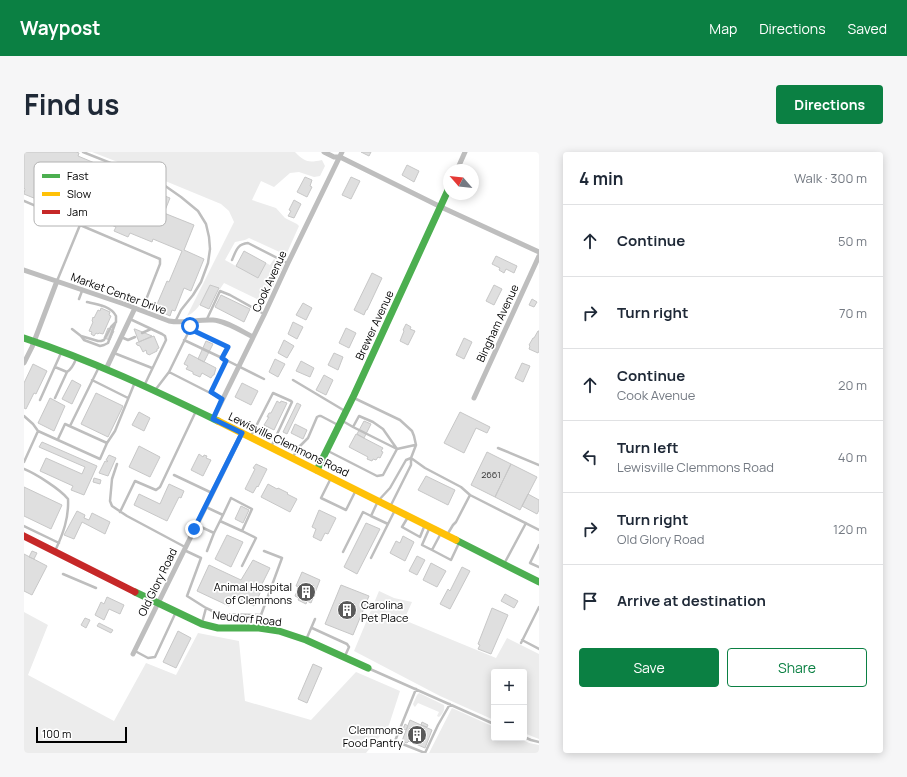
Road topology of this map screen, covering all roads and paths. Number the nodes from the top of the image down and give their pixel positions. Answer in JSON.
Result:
{"nodes":[{"id":1,"x":83,"y":152,"type":"edge"},
{"id":2,"x":324,"y":152,"type":"edge"},
{"id":3,"x":465,"y":152,"type":"edge"},
{"id":4,"x":341,"y":154,"type":"edge"},
{"id":5,"x":108,"y":162,"type":"edge"},
{"id":6,"x":460,"y":164,"type":"edge"},
{"id":7,"x":166,"y":186,"type":"edge"},
{"id":8,"x":444,"y":200,"type":"edge"},
{"id":9,"x":24,"y":201,"type":"edge"},
{"id":10,"x":34,"y":205,"type":"edge"},
{"id":11,"x":441,"y":207,"type":"junction"},
{"id":12,"x":80,"y":226,"type":"edge"},
{"id":13,"x":82,"y":226,"type":"edge"},
{"id":14,"x":539,"y":252,"type":"edge"},
{"id":15,"x":539,"y":256,"type":"edge"},
{"id":16,"x":232,"y":260,"type":"dead end"},
{"id":17,"x":288,"y":264,"type":"junction"},
{"id":18,"x":24,"y":270,"type":"edge"},
{"id":19,"x":57,"y":281,"type":"junction"},
{"id":20,"x":83,"y":290,"type":"junction"},
{"id":21,"x":79,"y":299,"type":"dead end"},
{"id":22,"x":86,"y":302,"type":"dead end"},
{"id":23,"x":134,"y":308,"type":"junction"},
{"id":24,"x":141,"y":310,"type":"junction"},
{"id":25,"x":264,"y":315,"type":"junction"},
{"id":26,"x":130,"y":319,"type":"junction"},
{"id":27,"x":207,"y":320,"type":"junction"},
{"id":28,"x":175,"y":322,"type":"junction"},
{"id":29,"x":191,"y":322,"type":"junction"},
{"id":30,"x":115,"y":324,"type":"junction"},
{"id":31,"x":72,"y":329,"type":"dead end"},
{"id":32,"x":151,"y":329,"type":"junction"},
{"id":33,"x":190,"y":329,"type":"junction"},
{"id":34,"x":142,"y":333,"type":"dead end"},
{"id":35,"x":81,"y":336,"type":"junction"},
{"id":36,"x":121,"y":337,"type":"junction"},
{"id":37,"x":135,"y":337,"type":"dead end"},
{"id":38,"x":253,"y":337,"type":"junction"},
{"id":39,"x":24,"y":338,"type":"edge"},
{"id":40,"x":184,"y":340,"type":"junction"},
{"id":41,"x":34,"y":341,"type":"junction"},
{"id":42,"x":62,"y":351,"type":"junction"},
{"id":43,"x":114,"y":352,"type":"junction"},
{"id":44,"x":77,"y":357,"type":"junction"},
{"id":45,"x":222,"y":358,"type":"junction"},
{"id":46,"x":226,"y":361,"type":"junction"},
{"id":47,"x":24,"y":363,"type":"edge"},
{"id":48,"x":55,"y":367,"type":"junction"},
{"id":49,"x":239,"y":367,"type":"junction"},
{"id":50,"x":103,"y":368,"type":"junction"},
{"id":51,"x":152,"y":368,"type":"junction"},
{"id":52,"x":67,"y":372,"type":"junction"},
{"id":53,"x":168,"y":372,"type":"junction"},
{"id":54,"x":264,"y":379,"type":"dead end"},
{"id":55,"x":92,"y":380,"type":"junction"},
{"id":56,"x":293,"y":380,"type":"dead end"},
{"id":57,"x":135,"y":382,"type":"junction"},
{"id":58,"x":144,"y":386,"type":"junction"},
{"id":59,"x":154,"y":391,"type":"junction"},
{"id":60,"x":211,"y":392,"type":"junction"},
{"id":61,"x":353,"y":397,"type":"junction"},
{"id":62,"x":55,"y":398,"type":"dead end"},
{"id":63,"x":128,"y":398,"type":"junction"},
{"id":64,"x":474,"y":398,"type":"dead end"},
{"id":65,"x":222,"y":399,"type":"junction"},
{"id":66,"x":40,"y":400,"type":"dead end"},
{"id":67,"x":196,"y":411,"type":"junction"},
{"id":68,"x":346,"y":411,"type":"junction"},
{"id":69,"x":24,"y":416,"type":"edge"},
{"id":70,"x":213,"y":419,"type":"junction"},
{"id":71,"x":340,"y":423,"type":"junction"},
{"id":72,"x":70,"y":426,"type":"junction"},
{"id":73,"x":353,"y":427,"type":"junction"},
{"id":74,"x":38,"y":431,"type":"junction"},
{"id":75,"x":242,"y":433,"type":"junction"},
{"id":76,"x":250,"y":437,"type":"junction"},
{"id":77,"x":58,"y":440,"type":"junction"},
{"id":78,"x":107,"y":443,"type":"junction"},
{"id":79,"x":416,"y":445,"type":"junction"},
{"id":80,"x":271,"y":447,"type":"junction"},
{"id":81,"x":498,"y":448,"type":"dead end"},
{"id":82,"x":398,"y":449,"type":"junction"},
{"id":83,"x":326,"y":450,"type":"junction"},
{"id":84,"x":293,"y":458,"type":"junction"},
{"id":85,"x":411,"y":458,"type":"junction"},
{"id":86,"x":24,"y":462,"type":"edge"},
{"id":87,"x":117,"y":464,"type":"dead end"},
{"id":88,"x":539,"y":465,"type":"edge"},
{"id":89,"x":24,"y":469,"type":"edge"},
{"id":90,"x":316,"y":470,"type":"junction"},
{"id":91,"x":174,"y":475,"type":"dead end"},
{"id":92,"x":331,"y":477,"type":"junction"},
{"id":93,"x":356,"y":490,"type":"junction"},
{"id":94,"x":212,"y":493,"type":"junction"},
{"id":95,"x":470,"y":495,"type":"junction"},
{"id":96,"x":378,"y":501,"type":"junction"},
{"id":97,"x":205,"y":506,"type":"junction"},
{"id":98,"x":393,"y":508,"type":"junction"},
{"id":99,"x":120,"y":512,"type":"junction"},
{"id":100,"x":223,"y":515,"type":"junction"},
{"id":101,"x":371,"y":516,"type":"junction"},
{"id":102,"x":408,"y":516,"type":"junction"},
{"id":103,"x":220,"y":521,"type":"junction"},
{"id":104,"x":526,"y":523,"type":"junction"},
{"id":105,"x":388,"y":524,"type":"junction"},
{"id":106,"x":196,"y":525,"type":"junction"},
{"id":107,"x":24,"y":526,"type":"edge"},
{"id":108,"x":428,"y":526,"type":"junction"},
{"id":109,"x":539,"y":530,"type":"edge"},
{"id":110,"x":242,"y":531,"type":"junction"},
{"id":111,"x":214,"y":533,"type":"junction"},
{"id":112,"x":444,"y":534,"type":"junction"},
{"id":113,"x":24,"y":536,"type":"edge"},
{"id":114,"x":460,"y":542,"type":"junction"},
{"id":115,"x":59,"y":543,"type":"junction"},
{"id":116,"x":539,"y":545,"type":"edge"},
{"id":117,"x":184,"y":549,"type":"junction"},
{"id":118,"x":432,"y":550,"type":"junction"},
{"id":119,"x":54,"y":551,"type":"junction"},
{"id":120,"x":264,"y":551,"type":"dead end"},
{"id":121,"x":207,"y":552,"type":"dead end"},
{"id":122,"x":343,"y":552,"type":"dead end"},
{"id":123,"x":371,"y":558,"type":"dead end"},
{"id":124,"x":504,"y":564,"type":"junction"},
{"id":125,"x":242,"y":566,"type":"dead end"},
{"id":126,"x":539,"y":567,"type":"edge"},
{"id":127,"x":63,"y":574,"type":"dead end"},
{"id":128,"x":539,"y":582,"type":"edge"},
{"id":129,"x":96,"y":588,"type":"dead end"},
{"id":130,"x":158,"y":602,"type":"junction"},
{"id":131,"x":539,"y":607,"type":"edge"},
{"id":132,"x":206,"y":608,"type":"junction"},
{"id":133,"x":176,"y":612,"type":"junction"},
{"id":134,"x":261,"y":615,"type":"junction"},
{"id":135,"x":315,"y":620,"type":"dead end"},
{"id":136,"x":202,"y":624,"type":"junction"},
{"id":137,"x":259,"y":628,"type":"junction"},
{"id":138,"x":312,"y":628,"type":"junction"},
{"id":139,"x":306,"y":640,"type":"junction"},
{"id":140,"x":522,"y":640,"type":"junction"},
{"id":141,"x":520,"y":643,"type":"dead end"},
{"id":142,"x":539,"y":649,"type":"edge"},
{"id":143,"x":134,"y":652,"type":"joint"},
{"id":144,"x":344,"y":657,"type":"junction"},
{"id":145,"x":368,"y":668,"type":"joint"},
{"id":146,"x":416,"y":689,"type":"junction"},
{"id":147,"x":450,"y":704,"type":"junction"},
{"id":148,"x":491,"y":723,"type":"edge"},
{"id":149,"x":527,"y":738,"type":"edge"},
{"id":150,"x":539,"y":742,"type":"edge"},
{"id":151,"x":425,"y":753,"type":"edge"}],
"edges":[{"from":1,"to":5,"type":"lane"},
{"from":2,"to":4,"type":"street"},
{"from":3,"to":6,"type":"street"},
{"from":4,"to":11,"type":"street"},
{"from":4,"to":17,"type":"street","name":"Cook Avenue"},
{"from":7,"to":28,"type":"lane"},
{"from":8,"to":11,"type":"street","name":"Brewer Avenue"},
{"from":9,"to":10,"type":"lane"},
{"from":11,"to":14,"type":"street"},
{"from":11,"to":61,"type":"street","name":"Brewer Avenue"},
{"from":12,"to":19,"type":"lane"},
{"from":13,"to":24,"type":"lane"},
{"from":15,"to":64,"type":"street","name":"Bingham Avenue"},
{"from":16,"to":17,"type":"lane"},
{"from":17,"to":25,"type":"street","name":"Cook Avenue"},
{"from":18,"to":19,"type":"street","name":"Market Center Drive"},
{"from":19,"to":20,"type":"street","name":"Market Center Drive"},
{"from":19,"to":41,"type":"street"},
{"from":20,"to":21,"type":"lane"},
{"from":20,"to":23,"type":"street","name":"Market Center Drive"},
{"from":22,"to":30,"type":"lane"},
{"from":23,"to":24,"type":"street","name":"Market Center Drive"},
{"from":23,"to":26,"type":"street"},
{"from":24,"to":28,"type":"street","name":"Market Center Drive"},
{"from":25,"to":27,"type":"lane"},
{"from":25,"to":38,"type":"street","name":"Cook Avenue"},
{"from":26,"to":32,"type":"lane"},
{"from":26,"to":36,"type":"street"},
{"from":27,"to":29,"type":"street","name":"Market Center Drive"},
{"from":27,"to":38,"type":"street","name":"Market Center Drive"},
{"from":28,"to":29,"type":"street","name":"Market Center Drive"},
{"from":29,"to":33,"type":"lane"},
{"from":30,"to":35,"type":"lane"},
{"from":30,"to":35,"type":"lane"},
{"from":31,"to":35,"type":"lane"},
{"from":32,"to":34,"type":"lane"},
{"from":32,"to":51,"type":"lane"},
{"from":33,"to":40,"type":"lane"},
{"from":33,"to":45,"type":"lane"},
{"from":36,"to":37,"type":"lane"},
{"from":36,"to":43,"type":"street"},
{"from":38,"to":49,"type":"street","name":"Cook Avenue"},
{"from":39,"to":41,"type":"street","name":"Lewisville Clemmons Road"},
{"from":40,"to":45,"type":"lane"},
{"from":40,"to":53,"type":"lane"},
{"from":41,"to":42,"type":"street","name":"Lewisville Clemmons Road"},
{"from":41,"to":47,"type":"street"},
{"from":42,"to":44,"type":"street","name":"Lewisville Clemmons Road"},
{"from":42,"to":48,"type":"lane"},
{"from":43,"to":50,"type":"street"},
{"from":43,"to":51,"type":"lane"},
{"from":44,"to":50,"type":"street","name":"Lewisville Clemmons Road"},
{"from":44,"to":52,"type":"lane"},
{"from":45,"to":46,"type":"lane"},
{"from":46,"to":49,"type":"lane"},
{"from":46,"to":60,"type":"lane"},
{"from":48,"to":52,"type":"lane"},
{"from":48,"to":66,"type":"lane"},
{"from":49,"to":54,"type":"lane"},
{"from":49,"to":65,"type":"street","name":"Cook Avenue"},
{"from":50,"to":55,"type":"lane"},
{"from":50,"to":57,"type":"street","name":"Lewisville Clemmons Road"},
{"from":51,"to":58,"type":"lane"},
{"from":52,"to":62,"type":"lane"},
{"from":53,"to":59,"type":"lane"},
{"from":53,"to":60,"type":"lane"},
{"from":55,"to":63,"type":"lane"},
{"from":55,"to":72,"type":"lane"},
{"from":56,"to":68,"type":"lane"},
{"from":57,"to":58,"type":"street","name":"Lewisville Clemmons Road"},
{"from":57,"to":63,"type":"lane"},
{"from":58,"to":59,"type":"street","name":"Lewisville Clemmons Road"},
{"from":59,"to":67,"type":"street","name":"Lewisville Clemmons Road"},
{"from":60,"to":65,"type":"lane"},
{"from":61,"to":68,"type":"street","name":"Brewer Avenue"},
{"from":61,"to":79,"type":"lane"},
{"from":63,"to":78,"type":"lane"},
{"from":65,"to":70,"type":"street","name":"Cook Avenue"},
{"from":67,"to":70,"type":"street","name":"Lewisville Clemmons Road"},
{"from":67,"to":99,"type":"lane"},
{"from":68,"to":71,"type":"street","name":"Brewer Avenue"},
{"from":69,"to":74,"type":"lane"},
{"from":70,"to":75,"type":"street","name":"Lewisville Clemmons Road"},
{"from":71,"to":73,"type":"lane"},
{"from":71,"to":83,"type":"street","name":"Brewer Avenue"},
{"from":71,"to":84,"type":"lane"},
{"from":72,"to":77,"type":"lane"},
{"from":72,"to":78,"type":"lane"},
{"from":73,"to":82,"type":"lane"},
{"from":73,"to":82,"type":"lane"},
{"from":74,"to":77,"type":"lane"},
{"from":74,"to":86,"type":"lane"},
{"from":75,"to":76,"type":"street","name":"Lewisville Clemmons Road"},
{"from":75,"to":94,"type":"street","name":"Old Glory Road"},
{"from":76,"to":80,"type":"street","name":"Lewisville Clemmons Road"},
{"from":76,"to":80,"type":"lane"},
{"from":77,"to":78,"type":"lane"},
{"from":79,"to":82,"type":"lane"},
{"from":79,"to":85,"type":"lane"},
{"from":80,"to":84,"type":"street","name":"Lewisville Clemmons Road"},
{"from":81,"to":88,"type":"lane"},
{"from":82,"to":83,"type":"lane"},
{"from":83,"to":90,"type":"street","name":"Brewer Avenue"},
{"from":84,"to":90,"type":"street","name":"Lewisville Clemmons Road"},
{"from":85,"to":95,"type":"lane"},
{"from":85,"to":96,"type":"lane"},
{"from":85,"to":98,"type":"lane"},
{"from":87,"to":99,"type":"lane"},
{"from":89,"to":115,"type":"lane"},
{"from":90,"to":92,"type":"street","name":"Lewisville Clemmons Road"},
{"from":91,"to":94,"type":"lane"},
{"from":92,"to":93,"type":"street","name":"Lewisville Clemmons Road"},
{"from":92,"to":93,"type":"lane"},
{"from":93,"to":96,"type":"street","name":"Lewisville Clemmons Road"},
{"from":94,"to":97,"type":"street","name":"Old Glory Road"},
{"from":95,"to":104,"type":"lane"},
{"from":95,"to":112,"type":"lane"},
{"from":96,"to":98,"type":"street","name":"Lewisville Clemmons Road"},
{"from":96,"to":101,"type":"lane"},
{"from":97,"to":100,"type":"lane"},
{"from":97,"to":106,"type":"street","name":"Old Glory Road"},
{"from":98,"to":102,"type":"street","name":"Lewisville Clemmons Road"},
{"from":98,"to":105,"type":"lane"},
{"from":99,"to":117,"type":"lane"},
{"from":100,"to":103,"type":"lane"},
{"from":100,"to":110,"type":"lane"},
{"from":101,"to":105,"type":"lane"},
{"from":101,"to":122,"type":"lane"},
{"from":102,"to":108,"type":"street","name":"Lewisville Clemmons Road"},
{"from":102,"to":108,"type":"lane"},
{"from":103,"to":110,"type":"lane"},
{"from":103,"to":111,"type":"lane"},
{"from":104,"to":109,"type":"lane"},
{"from":104,"to":124,"type":"lane"},
{"from":105,"to":123,"type":"lane"},
{"from":106,"to":111,"type":"lane"},
{"from":106,"to":117,"type":"street","name":"Old Glory Road"},
{"from":107,"to":115,"type":"lane"},
{"from":108,"to":112,"type":"street","name":"Lewisville Clemmons Road"},
{"from":108,"to":118,"type":"lane"},
{"from":110,"to":125,"type":"lane"},
{"from":111,"to":121,"type":"lane"},
{"from":112,"to":114,"type":"street","name":"Lewisville Clemmons Road"},
{"from":112,"to":118,"type":"lane"},
{"from":113,"to":119,"type":"street","name":"Neudorf Road"},
{"from":114,"to":118,"type":"lane"},
{"from":114,"to":124,"type":"street","name":"Lewisville Clemmons Road"},
{"from":115,"to":119,"type":"lane"},
{"from":116,"to":126,"type":"lane"},
{"from":117,"to":130,"type":"street","name":"Old Glory Road"},
{"from":117,"to":132,"type":"lane"},
{"from":119,"to":130,"type":"street","name":"Neudorf Road"},
{"from":120,"to":134,"type":"lane"},
{"from":124,"to":128,"type":"street","name":"Lewisville Clemmons Road"},
{"from":127,"to":129,"type":"lane"},
{"from":130,"to":133,"type":"street","name":"Neudorf Road"},
{"from":130,"to":143,"type":"street","name":"Old Glory Road"},
{"from":131,"to":140,"type":"lane"},
{"from":132,"to":134,"type":"lane"},
{"from":132,"to":136,"type":"lane"},
{"from":133,"to":136,"type":"street","name":"Neudorf Road"},
{"from":133,"to":143,"type":"lane"},
{"from":134,"to":137,"type":"lane"},
{"from":135,"to":138,"type":"lane"},
{"from":136,"to":137,"type":"street","name":"Neudorf Road"},
{"from":137,"to":139,"type":"street","name":"Neudorf Road"},
{"from":138,"to":139,"type":"lane"},
{"from":138,"to":144,"type":"lane"},
{"from":139,"to":144,"type":"street","name":"Neudorf Road"},
{"from":140,"to":141,"type":"lane"},
{"from":140,"to":142,"type":"lane"},
{"from":144,"to":145,"type":"street","name":"Neudorf Road"},
{"from":145,"to":146,"type":"lane","name":"Neudorf Road"},
{"from":146,"to":147,"type":"lane","name":"Neudorf Road"},
{"from":146,"to":151,"type":"lane"},
{"from":147,"to":148,"type":"lane","name":"Neudorf Road"},
{"from":147,"to":151,"type":"lane"},
{"from":149,"to":150,"type":"lane"}]}
